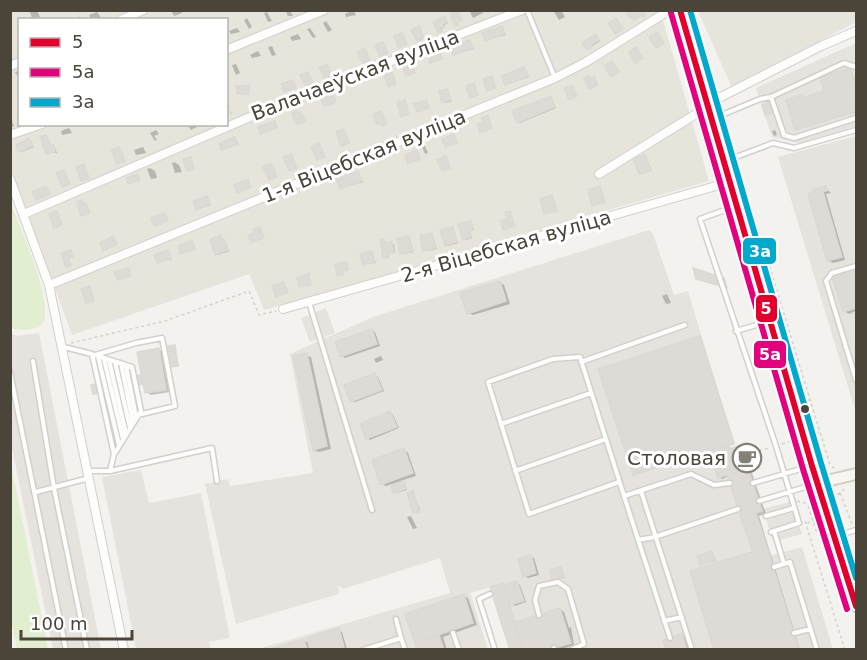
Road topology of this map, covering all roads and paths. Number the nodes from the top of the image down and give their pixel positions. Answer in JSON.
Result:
{"nodes":[{"id":1,"x":143,"y":10,"type":"edge"},
{"id":2,"x":324,"y":10,"type":"edge"},
{"id":3,"x":522,"y":10,"type":"edge"},
{"id":4,"x":527,"y":10,"type":"edge"},
{"id":5,"x":680,"y":10,"type":"edge"},
{"id":6,"x":670,"y":11,"type":"edge"},
{"id":7,"x":508,"y":13,"type":"edge"},
{"id":8,"x":125,"y":18,"type":"edge"},
{"id":9,"x":694,"y":25,"type":"dead end"},
{"id":10,"x":856,"y":31,"type":"edge"},
{"id":11,"x":228,"y":49,"type":"edge"},
{"id":12,"x":856,"y":67,"type":"edge"},
{"id":13,"x":555,"y":78,"type":"junction"},
{"id":14,"x":771,"y":97,"type":"junction"},
{"id":15,"x":720,"y":98,"type":"junction"},
{"id":16,"x":228,"y":105,"type":"edge"},
{"id":17,"x":709,"y":109,"type":"junction"},
{"id":18,"x":696,"y":114,"type":"junction"},
{"id":19,"x":724,"y":114,"type":"junction"},
{"id":20,"x":856,"y":118,"type":"edge"},
{"id":21,"x":235,"y":123,"type":"junction"},
{"id":22,"x":36,"y":126,"type":"edge"},
{"id":23,"x":856,"y":130,"type":"edge"},
{"id":24,"x":10,"y":135,"type":"edge"},
{"id":25,"x":721,"y":153,"type":"junction"},
{"id":26,"x":736,"y":157,"type":"junction"},
{"id":27,"x":599,"y":174,"type":"dead end"},
{"id":28,"x":10,"y":179,"type":"edge"},
{"id":29,"x":730,"y":182,"type":"junction"},
{"id":30,"x":716,"y":186,"type":"junction"},
{"id":31,"x":737,"y":205,"type":"junction"},
{"id":32,"x":24,"y":214,"type":"junction"},
{"id":33,"x":856,"y":266,"type":"edge"},
{"id":34,"x":49,"y":285,"type":"junction"},
{"id":35,"x":309,"y":302,"type":"junction"},
{"id":36,"x":283,"y":309,"type":"joint"},
{"id":37,"x":770,"y":321,"type":"junction"},
{"id":38,"x":685,"y":325,"type":"dead end"},
{"id":39,"x":736,"y":331,"type":"junction"},
{"id":40,"x":62,"y":346,"type":"junction"},
{"id":41,"x":95,"y":355,"type":"junction"},
{"id":42,"x":107,"y":359,"type":"junction"},
{"id":43,"x":33,"y":361,"type":"dead end"},
{"id":44,"x":115,"y":362,"type":"junction"},
{"id":45,"x":581,"y":362,"type":"junction"},
{"id":46,"x":123,"y":364,"type":"junction"},
{"id":47,"x":10,"y":372,"type":"edge"},
{"id":48,"x":856,"y":380,"type":"edge"},
{"id":49,"x":591,"y":393,"type":"junction"},
{"id":50,"x":810,"y":400,"type":"junction"},
{"id":51,"x":137,"y":416,"type":"junction"},
{"id":52,"x":133,"y":423,"type":"junction"},
{"id":53,"x":501,"y":424,"type":"junction"},
{"id":54,"x":130,"y":429,"type":"junction"},
{"id":55,"x":820,"y":432,"type":"junction"},
{"id":56,"x":126,"y":434,"type":"junction"},
{"id":57,"x":606,"y":439,"type":"junction"},
{"id":58,"x":123,"y":440,"type":"junction"},
{"id":59,"x":795,"y":440,"type":"dead end"},
{"id":60,"x":781,"y":444,"type":"dead end"},
{"id":61,"x":119,"y":446,"type":"junction"},
{"id":62,"x":770,"y":448,"type":"dead end"},
{"id":63,"x":114,"y":454,"type":"junction"},
{"id":64,"x":760,"y":464,"type":"dead end"},
{"id":65,"x":812,"y":466,"type":"junction"},
{"id":66,"x":110,"y":471,"type":"junction"},
{"id":67,"x":516,"y":471,"type":"junction"},
{"id":68,"x":838,"y":471,"type":"dead end"},
{"id":69,"x":89,"y":474,"type":"junction"},
{"id":70,"x":785,"y":474,"type":"junction"},
{"id":71,"x":856,"y":474,"type":"edge"},
{"id":72,"x":218,"y":481,"type":"dead end"},
{"id":73,"x":620,"y":482,"type":"junction"},
{"id":74,"x":730,"y":483,"type":"dead end"},
{"id":75,"x":753,"y":483,"type":"dead end"},
{"id":76,"x":818,"y":483,"type":"junction"},
{"id":77,"x":54,"y":488,"type":"junction"},
{"id":78,"x":845,"y":488,"type":"dead end"},
{"id":79,"x":789,"y":490,"type":"junction"},
{"id":80,"x":641,"y":491,"type":"junction"},
{"id":81,"x":36,"y":492,"type":"junction"},
{"id":82,"x":840,"y":493,"type":"junction"},
{"id":83,"x":624,"y":496,"type":"junction"},
{"id":84,"x":831,"y":497,"type":"dead end"},
{"id":85,"x":759,"y":501,"type":"dead end"},
{"id":86,"x":798,"y":501,"type":"dead end"},
{"id":87,"x":808,"y":504,"type":"dead end"},
{"id":88,"x":738,"y":508,"type":"dead end"},
{"id":89,"x":794,"y":508,"type":"junction"},
{"id":90,"x":800,"y":508,"type":"dead end"},
{"id":91,"x":372,"y":510,"type":"dead end"},
{"id":92,"x":766,"y":516,"type":"dead end"},
{"id":93,"x":803,"y":516,"type":"dead end"},
{"id":94,"x":813,"y":522,"type":"junction"},
{"id":95,"x":806,"y":524,"type":"junction"},
{"id":96,"x":856,"y":531,"type":"edge"},
{"id":97,"x":817,"y":533,"type":"dead end"},
{"id":98,"x":836,"y":536,"type":"junction"},
{"id":99,"x":655,"y":537,"type":"junction"},
{"id":100,"x":638,"y":540,"type":"junction"},
{"id":101,"x":784,"y":564,"type":"junction"},
{"id":102,"x":774,"y":567,"type":"dead end"},
{"id":103,"x":490,"y":594,"type":"dead end"},
{"id":104,"x":856,"y":606,"type":"edge"},
{"id":105,"x":539,"y":615,"type":"dead end"},
{"id":106,"x":682,"y":617,"type":"junction"},
{"id":107,"x":396,"y":619,"type":"dead end"},
{"id":108,"x":664,"y":621,"type":"junction"},
{"id":109,"x":811,"y":629,"type":"junction"},
{"id":110,"x":453,"y":633,"type":"dead end"},
{"id":111,"x":794,"y":633,"type":"dead end"},
{"id":112,"x":401,"y":638,"type":"junction"},
{"id":113,"x":670,"y":638,"type":"dead end"},
{"id":114,"x":66,"y":650,"type":"edge"},
{"id":115,"x":87,"y":650,"type":"edge"},
{"id":116,"x":124,"y":650,"type":"edge"},
{"id":117,"x":363,"y":650,"type":"edge"},
{"id":118,"x":405,"y":650,"type":"edge"},
{"id":119,"x":459,"y":650,"type":"edge"},
{"id":120,"x":495,"y":650,"type":"edge"},
{"id":121,"x":571,"y":650,"type":"edge"},
{"id":122,"x":692,"y":650,"type":"edge"},
{"id":123,"x":817,"y":650,"type":"edge"},
{"id":124,"x":845,"y":650,"type":"edge"}],
"edges":[{"from":1,"to":8,"type":"street"},
{"from":2,"to":11,"type":"street"},
{"from":3,"to":7,"type":"street","name":"Валачаеўская вуліца"},
{"from":4,"to":13,"type":"lane"},
{"from":5,"to":17,"type":"main road"},
{"from":6,"to":13,"type":"street","name":"1-я Віцебская вуліца"},
{"from":6,"to":18,"type":"path"},
{"from":7,"to":21,"type":"street","name":"Валачаеўская вуліца"},
{"from":9,"to":15,"type":"path"},
{"from":10,"to":15,"type":"street"},
{"from":12,"to":14,"type":"lane"},
{"from":13,"to":34,"type":"street","name":"1-я Віцебская вуліца"},
{"from":14,"to":19,"type":"lane"},
{"from":14,"to":20,"type":"lane"},
{"from":15,"to":17,"type":"street"},
{"from":16,"to":21,"type":"path"},
{"from":17,"to":18,"type":"street"},
{"from":17,"to":19,"type":"lane"},
{"from":17,"to":25,"type":"main road"},
{"from":18,"to":27,"type":"street"},
{"from":18,"to":30,"type":"path"},
{"from":19,"to":26,"type":"path"},
{"from":21,"to":32,"type":"street","name":"Валачаеўская вуліца"},
{"from":22,"to":24,"type":"street"},
{"from":23,"to":26,"type":"lane"},
{"from":25,"to":26,"type":"lane"},
{"from":25,"to":29,"type":"main road"},
{"from":26,"to":50,"type":"path"},
{"from":28,"to":32,"type":"street"},
{"from":29,"to":30,"type":"street","name":"2-я Віцебская вуліца"},
{"from":29,"to":31,"type":"main road"},
{"from":30,"to":35,"type":"street","name":"2-я Віцебская вуліца"},
{"from":31,"to":37,"type":"main road"},
{"from":31,"to":39,"type":"lane"},
{"from":32,"to":34,"type":"street"},
{"from":33,"to":48,"type":"lane"},
{"from":34,"to":40,"type":"street"},
{"from":35,"to":36,"type":"street","name":"2-я Віцебская вуліца"},
{"from":35,"to":91,"type":"lane"},
{"from":36,"to":40,"type":"path"},
{"from":37,"to":39,"type":"lane"},
{"from":37,"to":65,"type":"main road"},
{"from":38,"to":45,"type":"lane"},
{"from":39,"to":70,"type":"lane"},
{"from":40,"to":41,"type":"lane"},
{"from":40,"to":69,"type":"street"},
{"from":41,"to":42,"type":"lane"},
{"from":41,"to":51,"type":"lane"},
{"from":41,"to":61,"type":"lane"},
{"from":41,"to":63,"type":"lane"},
{"from":42,"to":44,"type":"lane"},
{"from":42,"to":56,"type":"lane"},
{"from":42,"to":58,"type":"lane"},
{"from":43,"to":77,"type":"lane"},
{"from":44,"to":46,"type":"lane"},
{"from":44,"to":54,"type":"lane"},
{"from":45,"to":49,"type":"lane"},
{"from":45,"to":53,"type":"lane"},
{"from":46,"to":51,"type":"lane"},
{"from":46,"to":52,"type":"lane"},
{"from":47,"to":81,"type":"lane"},
{"from":49,"to":53,"type":"lane"},
{"from":49,"to":57,"type":"lane"},
{"from":50,"to":55,"type":"path"},
{"from":50,"to":55,"type":"path"},
{"from":51,"to":52,"type":"lane"},
{"from":52,"to":54,"type":"lane"},
{"from":53,"to":67,"type":"lane"},
{"from":54,"to":56,"type":"lane"},
{"from":55,"to":68,"type":"path"},
{"from":56,"to":58,"type":"lane"},
{"from":57,"to":67,"type":"lane"},
{"from":57,"to":73,"type":"lane"},
{"from":58,"to":61,"type":"lane"},
{"from":59,"to":60,"type":"path"},
{"from":61,"to":63,"type":"lane"},
{"from":62,"to":64,"type":"path"},
{"from":63,"to":66,"type":"lane"},
{"from":65,"to":70,"type":"lane"},
{"from":65,"to":76,"type":"main road"},
{"from":66,"to":69,"type":"lane"},
{"from":66,"to":72,"type":"lane"},
{"from":67,"to":73,"type":"lane"},
{"from":69,"to":77,"type":"lane"},
{"from":69,"to":116,"type":"street"},
{"from":70,"to":75,"type":"lane"},
{"from":70,"to":79,"type":"lane"},
{"from":71,"to":76,"type":"main road"},
{"from":73,"to":83,"type":"lane"},
{"from":74,"to":80,"type":"lane"},
{"from":76,"to":79,"type":"lane"},
{"from":76,"to":98,"type":"main road"},
{"from":77,"to":81,"type":"lane"},
{"from":77,"to":115,"type":"lane"},
{"from":78,"to":82,"type":"path"},
{"from":79,"to":85,"type":"lane"},
{"from":79,"to":89,"type":"lane"},
{"from":80,"to":83,"type":"lane"},
{"from":80,"to":99,"type":"lane"},
{"from":81,"to":114,"type":"lane"},
{"from":82,"to":84,"type":"path"},
{"from":82,"to":96,"type":"path"},
{"from":83,"to":100,"type":"lane"},
{"from":86,"to":90,"type":"path"},
{"from":87,"to":94,"type":"path"},
{"from":88,"to":99,"type":"lane"},
{"from":89,"to":92,"type":"lane"},
{"from":89,"to":101,"type":"lane"},
{"from":93,"to":95,"type":"path"},
{"from":94,"to":95,"type":"path"},
{"from":94,"to":97,"type":"path"},
{"from":95,"to":124,"type":"path"},
{"from":96,"to":98,"type":"lane"},
{"from":98,"to":104,"type":"main road"},
{"from":99,"to":100,"type":"lane"},
{"from":99,"to":106,"type":"lane"},
{"from":100,"to":108,"type":"lane"},
{"from":101,"to":102,"type":"lane"},
{"from":101,"to":109,"type":"lane"},
{"from":103,"to":120,"type":"lane"},
{"from":105,"to":121,"type":"lane"},
{"from":106,"to":108,"type":"lane"},
{"from":106,"to":122,"type":"lane"},
{"from":107,"to":112,"type":"lane"},
{"from":108,"to":113,"type":"lane"},
{"from":109,"to":111,"type":"lane"},
{"from":109,"to":123,"type":"lane"},
{"from":110,"to":119,"type":"lane"},
{"from":112,"to":117,"type":"lane"},
{"from":112,"to":118,"type":"lane"}]}
